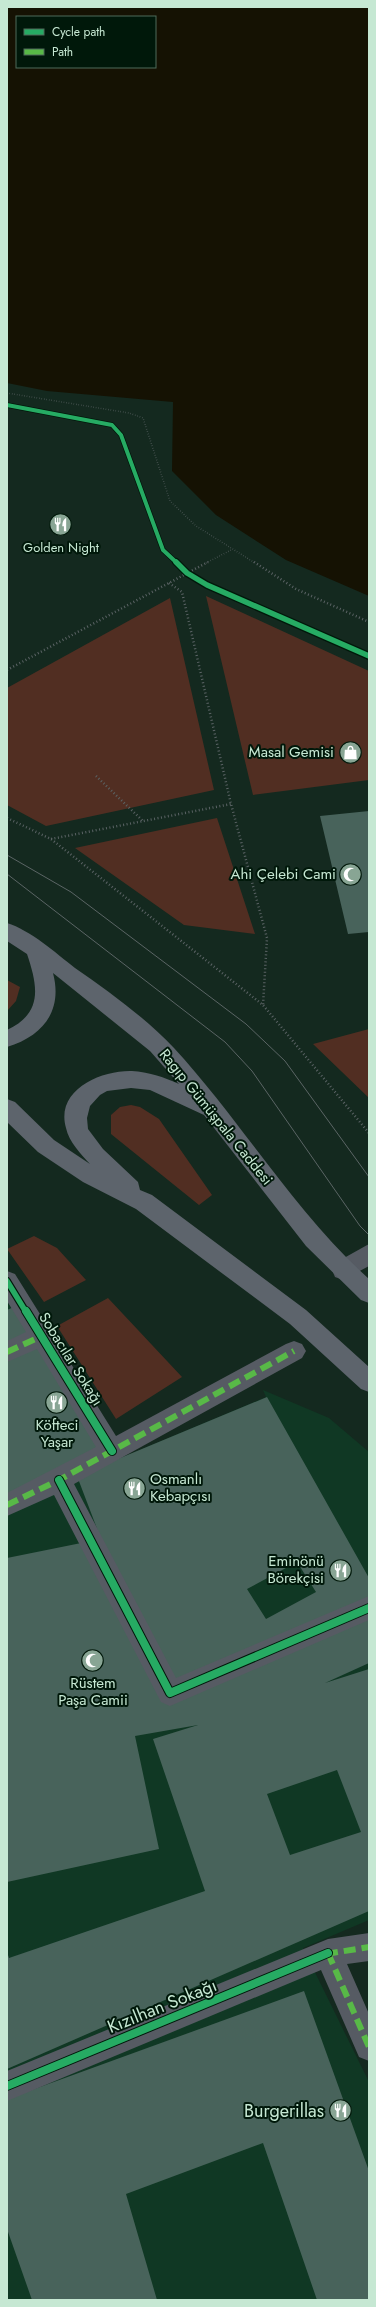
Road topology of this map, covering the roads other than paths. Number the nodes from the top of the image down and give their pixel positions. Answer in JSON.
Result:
{"nodes":[{"id":1,"x":7,"y":932,"type":"edge"},
{"id":2,"x":35,"y":949,"type":"junction"},
{"id":3,"x":7,"y":1039,"type":"edge"},
{"id":4,"x":7,"y":1108,"type":"edge"},
{"id":5,"x":212,"y":1109,"type":"junction"},
{"id":6,"x":144,"y":1202,"type":"junction"},
{"id":7,"x":369,"y":1254,"type":"edge"},
{"id":8,"x":342,"y":1270,"type":"junction"},
{"id":9,"x":7,"y":1281,"type":"edge"},
{"id":10,"x":369,"y":1293,"type":"edge"},
{"id":11,"x":42,"y":1336,"type":"junction"},
{"id":12,"x":294,"y":1351,"type":"dead end"},
{"id":13,"x":7,"y":1352,"type":"edge"},
{"id":14,"x":369,"y":1382,"type":"edge"},
{"id":15,"x":112,"y":1451,"type":"junction"},
{"id":16,"x":59,"y":1480,"type":"junction"},
{"id":17,"x":7,"y":1505,"type":"edge"},
{"id":18,"x":369,"y":1608,"type":"edge"},
{"id":19,"x":369,"y":1947,"type":"edge"},
{"id":20,"x":328,"y":1954,"type":"junction"},
{"id":21,"x":369,"y":2047,"type":"edge"},
{"id":22,"x":7,"y":2086,"type":"edge"}],
"edges":[{"from":1,"to":2,"type":"main road","name":"Ragıp Gümüşpala Caddesi"},
{"from":2,"to":3,"type":"main road"},
{"from":2,"to":5,"type":"main road","name":"Ragıp Gümüşpala Caddesi"},
{"from":4,"to":6,"type":"main road"},
{"from":5,"to":6,"type":"main road"},
{"from":5,"to":8,"type":"main road","name":"Ragıp Gümüşpala Caddesi"},
{"from":6,"to":14,"type":"main road"},
{"from":7,"to":8,"type":"street"},
{"from":8,"to":10,"type":"main road","name":"Ragıp Gümüşpala Caddesi"},
{"from":9,"to":11,"type":"street","name":"Sobacılar Sokağı"},
{"from":11,"to":13,"type":"street"},
{"from":11,"to":15,"type":"street","name":"Sobacılar Sokağı"},
{"from":12,"to":15,"type":"street"},
{"from":15,"to":16,"type":"street"},
{"from":16,"to":17,"type":"street"},
{"from":16,"to":18,"type":"street"},
{"from":19,"to":20,"type":"street","name":"Kızılhan Sokağı"},
{"from":20,"to":21,"type":"street"},
{"from":20,"to":22,"type":"street","name":"Kızılhan Sokağı"}]}
